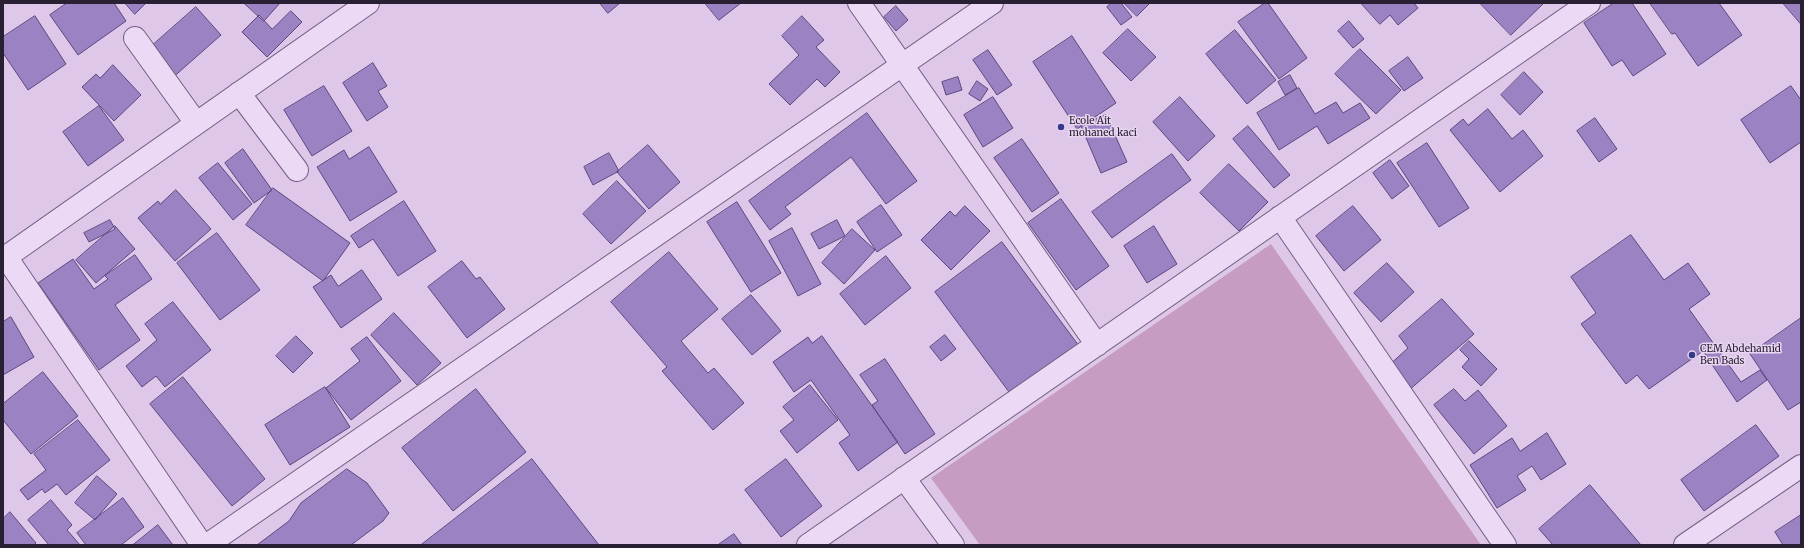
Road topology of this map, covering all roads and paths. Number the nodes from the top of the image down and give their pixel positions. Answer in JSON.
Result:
{"nodes":[{"id":1,"x":368,"y":3,"type":"edge"},
{"id":2,"x":859,"y":3,"type":"edge"},
{"id":3,"x":992,"y":3,"type":"edge"},
{"id":4,"x":1589,"y":3,"type":"edge"},
{"id":5,"x":135,"y":38,"type":"dead end"},
{"id":6,"x":904,"y":66,"type":"junction"},
{"id":7,"x":239,"y":93,"type":"junction"},
{"id":8,"x":196,"y":124,"type":"junction"},
{"id":9,"x":297,"y":170,"type":"dead end"},
{"id":10,"x":1280,"y":217,"type":"junction"},
{"id":11,"x":4,"y":258,"type":"edge"},
{"id":12,"x":1097,"y":345,"type":"junction"},
{"id":13,"x":1801,"y":466,"type":"edge"},
{"id":14,"x":904,"y":478,"type":"junction"},
{"id":15,"x":202,"y":545,"type":"edge"},
{"id":16,"x":207,"y":545,"type":"edge"},
{"id":17,"x":808,"y":545,"type":"edge"},
{"id":18,"x":953,"y":545,"type":"edge"},
{"id":19,"x":1505,"y":545,"type":"edge"},
{"id":20,"x":1685,"y":545,"type":"edge"}],
"edges":[{"from":1,"to":7,"type":"street"},
{"from":2,"to":6,"type":"street"},
{"from":3,"to":6,"type":"street"},
{"from":4,"to":10,"type":"street"},
{"from":5,"to":8,"type":"street"},
{"from":6,"to":12,"type":"street"},
{"from":6,"to":16,"type":"street"},
{"from":7,"to":8,"type":"street"},
{"from":7,"to":9,"type":"street"},
{"from":8,"to":11,"type":"street"},
{"from":10,"to":12,"type":"street"},
{"from":10,"to":19,"type":"street"},
{"from":11,"to":15,"type":"street"},
{"from":12,"to":14,"type":"street"},
{"from":13,"to":20,"type":"street"},
{"from":14,"to":17,"type":"street"},
{"from":14,"to":18,"type":"street"}]}
